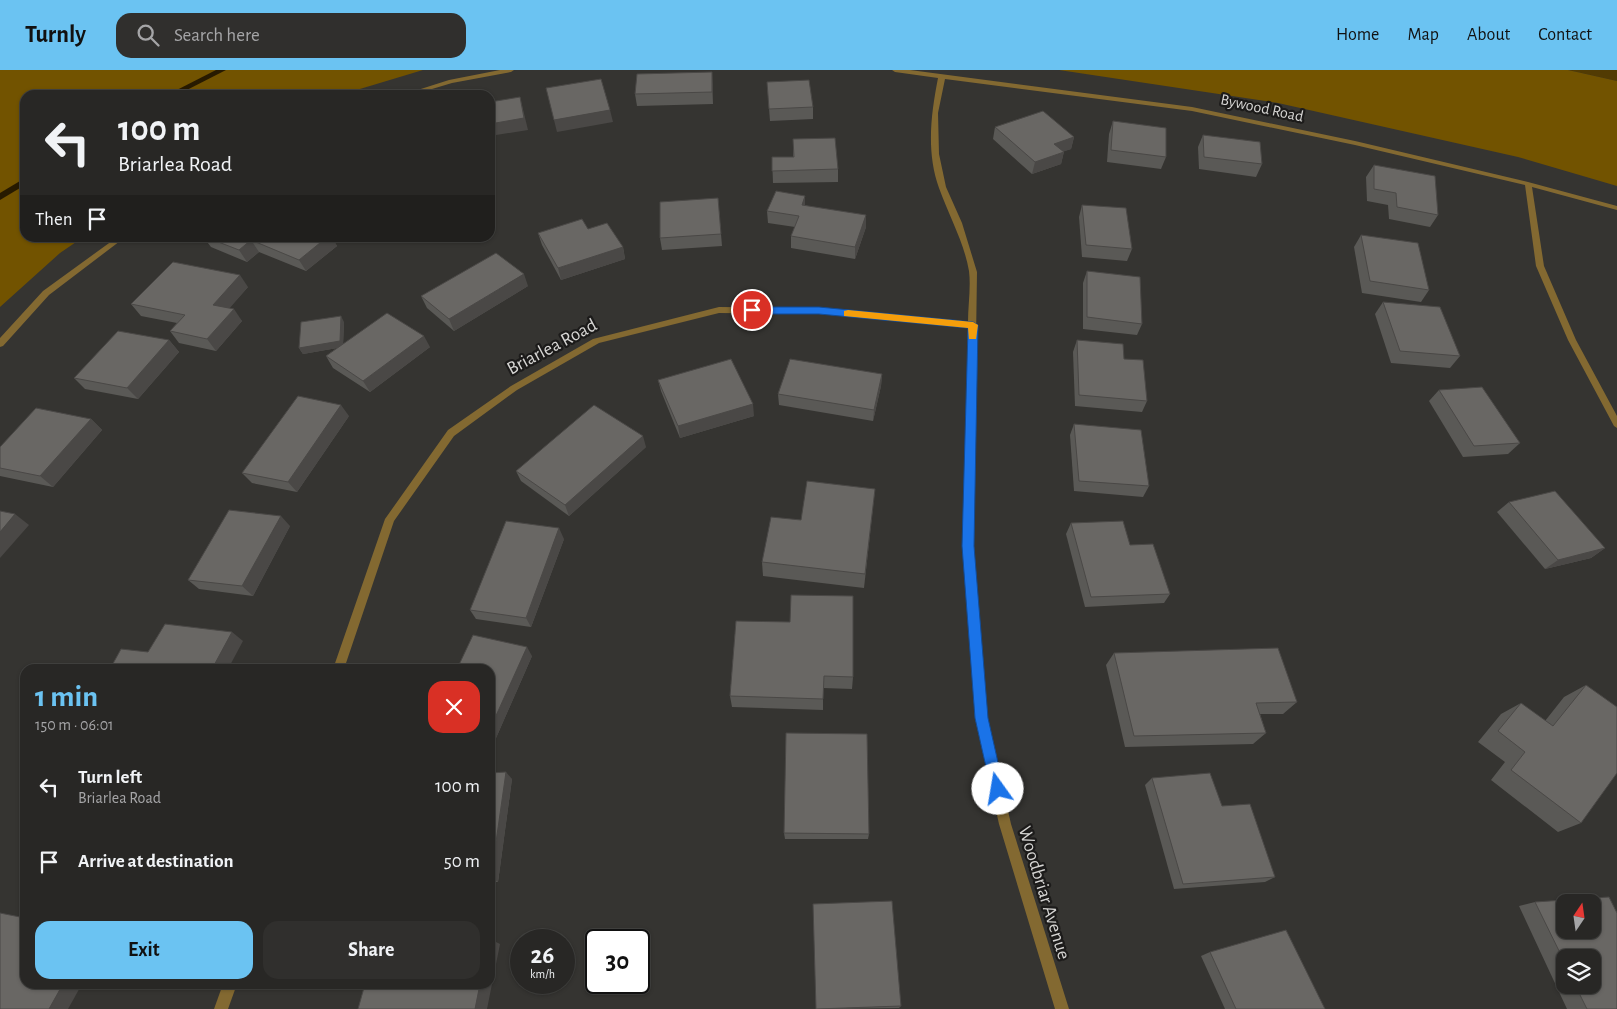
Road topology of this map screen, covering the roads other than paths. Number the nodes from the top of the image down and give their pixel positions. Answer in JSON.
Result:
{"nodes":[{"id":1,"x":511,"y":70,"type":"edge"},
{"id":2,"x":895,"y":70,"type":"edge"},
{"id":3,"x":942,"y":76,"type":"junction"},
{"id":4,"x":421,"y":90,"type":"edge"},
{"id":5,"x":1528,"y":184,"type":"junction"},
{"id":6,"x":1617,"y":208,"type":"edge"},
{"id":7,"x":115,"y":242,"type":"edge"},
{"id":8,"x":973,"y":325,"type":"junction"},
{"id":9,"x":0,"y":344,"type":"edge"},
{"id":10,"x":1617,"y":424,"type":"edge"},
{"id":11,"x":340,"y":664,"type":"edge"},
{"id":12,"x":228,"y":989,"type":"edge"},
{"id":13,"x":221,"y":1009,"type":"edge"},
{"id":14,"x":1062,"y":1009,"type":"edge"}],
"edges":[{"from":1,"to":4,"type":"street"},
{"from":2,"to":3,"type":"street","name":"Bywood Road"},
{"from":3,"to":5,"type":"street","name":"Bywood Road"},
{"from":3,"to":8,"type":"street","name":"Woodbriar Avenue"},
{"from":5,"to":6,"type":"street","name":"Bywood Road"},
{"from":5,"to":10,"type":"street"},
{"from":7,"to":9,"type":"street"},
{"from":8,"to":11,"type":"street","name":"Briarlea Road"},
{"from":8,"to":14,"type":"street","name":"Woodbriar Avenue"},
{"from":12,"to":13,"type":"street"}]}
